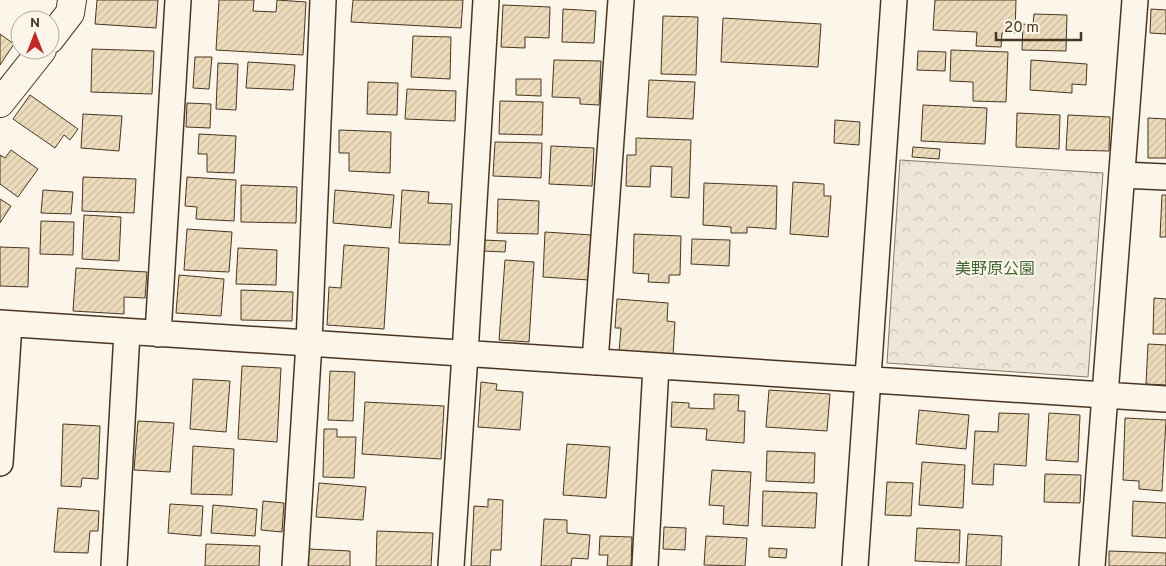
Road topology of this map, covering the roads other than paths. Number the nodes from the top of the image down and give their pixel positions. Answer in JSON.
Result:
{"nodes":[{"id":1,"x":72,"y":0,"type":"edge"},
{"id":2,"x":178,"y":0,"type":"edge"},
{"id":3,"x":324,"y":0,"type":"edge"},
{"id":4,"x":486,"y":0,"type":"edge"},
{"id":5,"x":621,"y":0,"type":"edge"},
{"id":6,"x":894,"y":0,"type":"edge"},
{"id":7,"x":1135,"y":0,"type":"edge"},
{"id":8,"x":60,"y":26,"type":"edge"},
{"id":9,"x":34,"y":60,"type":"edge"},
{"id":10,"x":0,"y":103,"type":"edge"},
{"id":11,"x":1122,"y":175,"type":"junction"},
{"id":12,"x":1166,"y":177,"type":"edge"},
{"id":13,"x":5,"y":324,"type":"edge"},
{"id":14,"x":127,"y":332,"type":"junction"},
{"id":15,"x":158,"y":334,"type":"junction"},
{"id":16,"x":308,"y":343,"type":"junction"},
{"id":17,"x":465,"y":354,"type":"junction"},
{"id":18,"x":595,"y":362,"type":"junction"},
{"id":19,"x":656,"y":366,"type":"junction"},
{"id":20,"x":869,"y":380,"type":"junction"},
{"id":21,"x":1105,"y":395,"type":"junction"},
{"id":22,"x":1166,"y":399,"type":"edge"},
{"id":23,"x":0,"y":463,"type":"edge"},
{"id":24,"x":114,"y":566,"type":"edge"},
{"id":25,"x":294,"y":566,"type":"edge"},
{"id":26,"x":451,"y":566,"type":"edge"},
{"id":27,"x":645,"y":566,"type":"edge"},
{"id":28,"x":855,"y":566,"type":"edge"},
{"id":29,"x":1092,"y":566,"type":"edge"}],
"edges":[{"from":1,"to":8,"type":"street"},
{"from":2,"to":15,"type":"street"},
{"from":3,"to":16,"type":"street"},
{"from":4,"to":17,"type":"street"},
{"from":5,"to":18,"type":"street"},
{"from":6,"to":20,"type":"street"},
{"from":7,"to":11,"type":"street"},
{"from":9,"to":10,"type":"street"},
{"from":11,"to":12,"type":"street"},
{"from":11,"to":21,"type":"street"},
{"from":13,"to":14,"type":"street"},
{"from":13,"to":23,"type":"street"},
{"from":14,"to":15,"type":"street"},
{"from":14,"to":24,"type":"street"},
{"from":15,"to":16,"type":"street"},
{"from":16,"to":17,"type":"street"},
{"from":16,"to":25,"type":"street"},
{"from":17,"to":18,"type":"street"},
{"from":17,"to":26,"type":"street"},
{"from":18,"to":19,"type":"street"},
{"from":19,"to":20,"type":"street"},
{"from":19,"to":27,"type":"street"},
{"from":20,"to":21,"type":"street"},
{"from":20,"to":28,"type":"street"},
{"from":21,"to":22,"type":"street"},
{"from":21,"to":29,"type":"street"}]}
